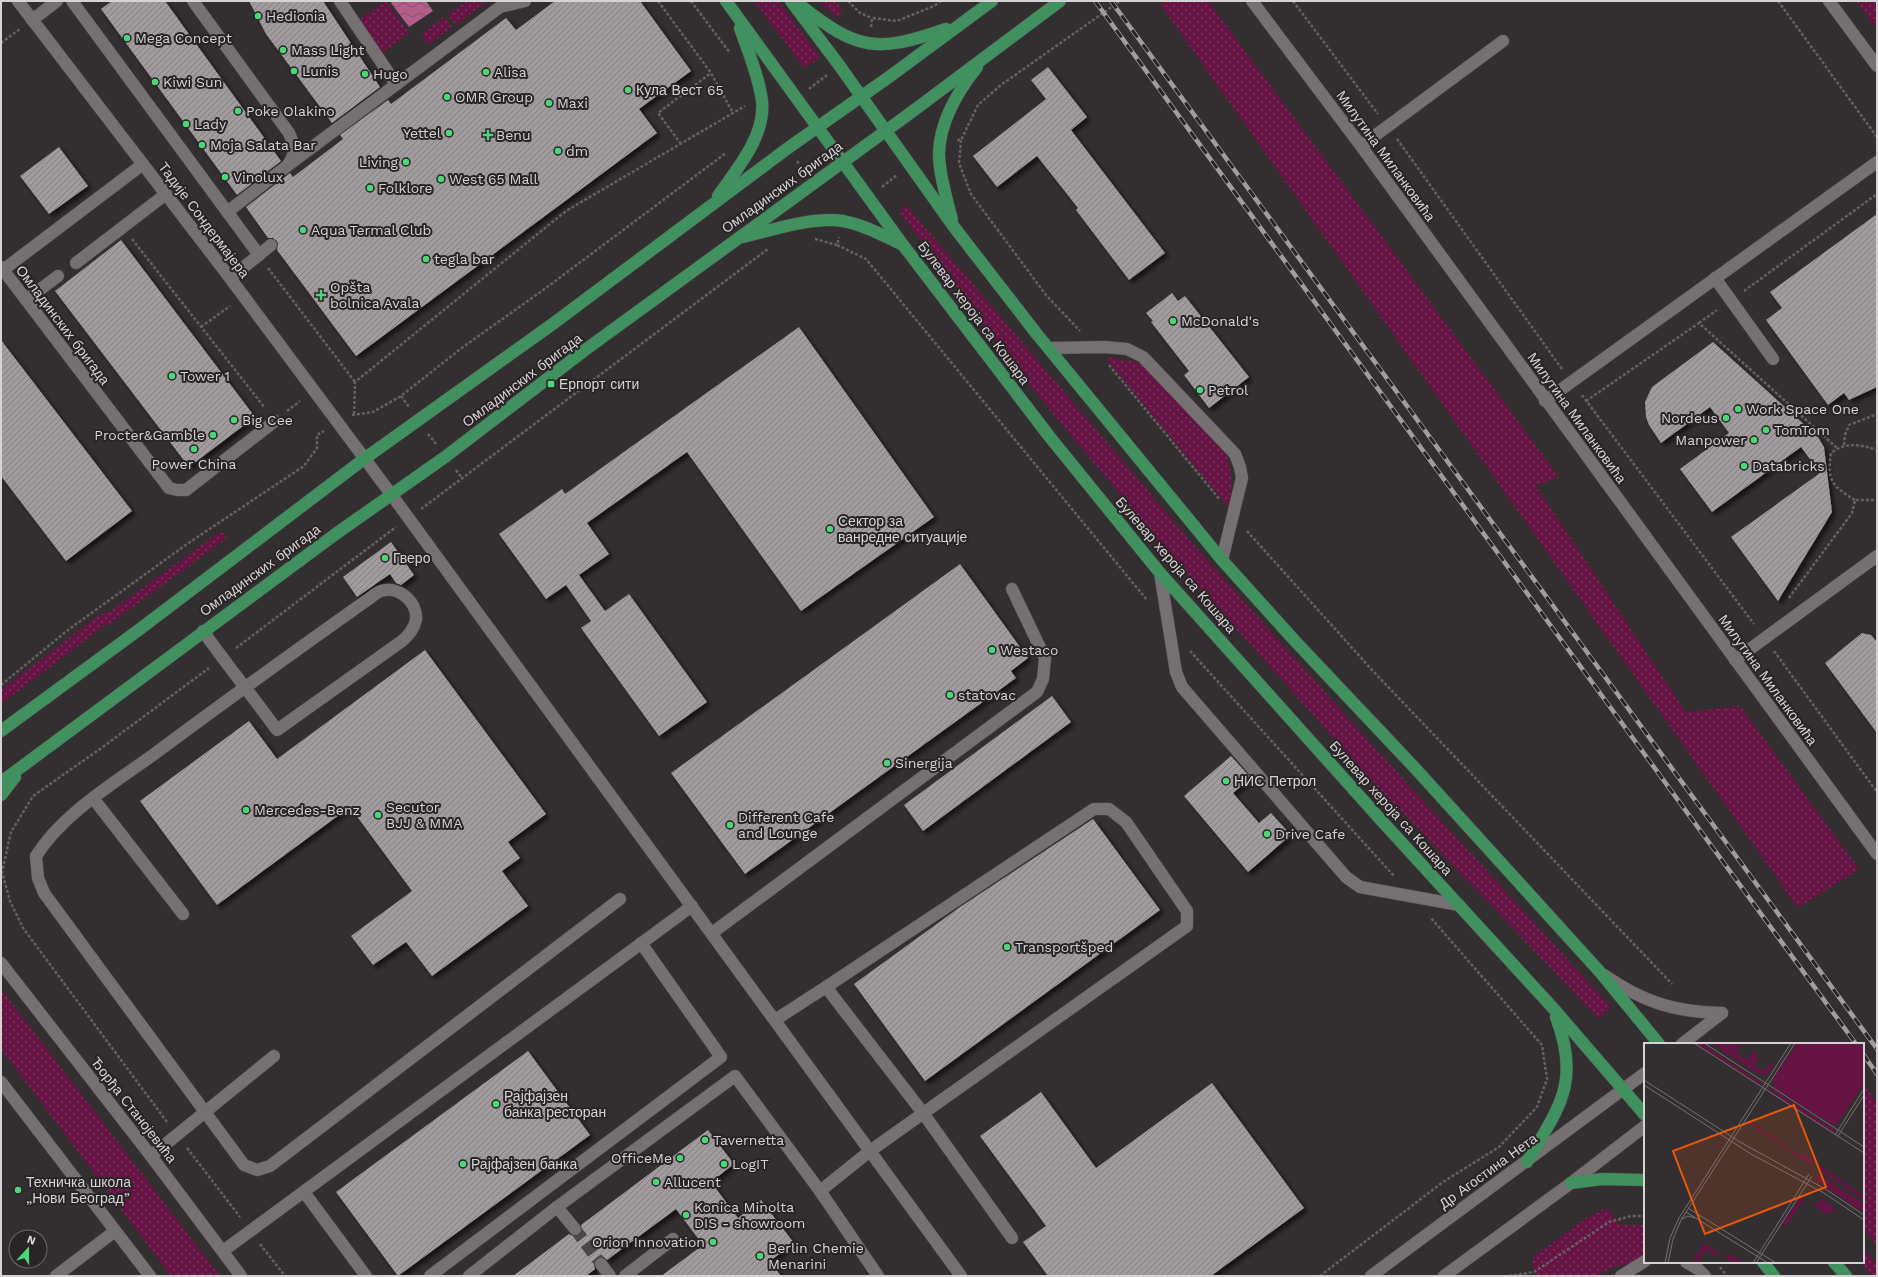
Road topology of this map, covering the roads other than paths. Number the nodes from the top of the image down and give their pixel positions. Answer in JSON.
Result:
{"nodes":[{"id":1,"x":18,"y":1,"type":"edge"},
{"id":2,"x":57,"y":1,"type":"edge"},
{"id":3,"x":72,"y":1,"type":"edge"},
{"id":4,"x":193,"y":1,"type":"edge"},
{"id":5,"x":340,"y":1,"type":"edge"},
{"id":6,"x":525,"y":1,"type":"edge"},
{"id":7,"x":726,"y":1,"type":"edge"},
{"id":8,"x":791,"y":1,"type":"edge"},
{"id":9,"x":794,"y":1,"type":"edge"},
{"id":10,"x":992,"y":1,"type":"edge"},
{"id":11,"x":1060,"y":1,"type":"edge"},
{"id":12,"x":1252,"y":1,"type":"edge"},
{"id":13,"x":1829,"y":1,"type":"edge"},
{"id":14,"x":498,"y":4,"type":"edge"},
{"id":15,"x":736,"y":15,"type":"junction"},
{"id":16,"x":32,"y":20,"type":"junction"},
{"id":17,"x":957,"y":26,"type":"junction"},
{"id":18,"x":1503,"y":41,"type":"dead end"},
{"id":19,"x":986,"y":55,"type":"junction"},
{"id":20,"x":1877,"y":66,"type":"edge"},
{"id":21,"x":396,"y":84,"type":"junction"},
{"id":22,"x":861,"y":97,"type":"junction"},
{"id":23,"x":817,"y":127,"type":"junction"},
{"id":24,"x":886,"y":131,"type":"junction"},
{"id":25,"x":1360,"y":146,"type":"junction"},
{"id":26,"x":1877,"y":162,"type":"edge"},
{"id":27,"x":842,"y":163,"type":"junction"},
{"id":28,"x":143,"y":164,"type":"junction"},
{"id":29,"x":287,"y":166,"type":"junction"},
{"id":30,"x":166,"y":194,"type":"junction"},
{"id":31,"x":712,"y":205,"type":"junction"},
{"id":32,"x":227,"y":212,"type":"junction"},
{"id":33,"x":954,"y":227,"type":"junction"},
{"id":34,"x":736,"y":239,"type":"junction"},
{"id":35,"x":271,"y":245,"type":"dead end"},
{"id":36,"x":902,"y":245,"type":"junction"},
{"id":37,"x":258,"y":255,"type":"junction"},
{"id":38,"x":76,"y":263,"type":"dead end"},
{"id":39,"x":2,"y":268,"type":"edge"},
{"id":40,"x":58,"y":276,"type":"dead end"},
{"id":41,"x":230,"y":278,"type":"junction"},
{"id":42,"x":1715,"y":278,"type":"junction"},
{"id":43,"x":26,"y":300,"type":"junction"},
{"id":44,"x":1049,"y":348,"type":"junction"},
{"id":45,"x":1773,"y":359,"type":"dead end"},
{"id":46,"x":1545,"y":401,"type":"junction"},
{"id":47,"x":275,"y":421,"type":"road end"},
{"id":48,"x":364,"y":459,"type":"junction"},
{"id":49,"x":391,"y":494,"type":"junction"},
{"id":50,"x":1877,"y":556,"type":"edge"},
{"id":51,"x":1222,"y":560,"type":"junction"},
{"id":52,"x":1160,"y":573,"type":"junction"},
{"id":53,"x":1012,"y":589,"type":"dead end"},
{"id":54,"x":202,"y":631,"type":"junction"},
{"id":55,"x":1735,"y":660,"type":"junction"},
{"id":56,"x":245,"y":687,"type":"junction"},
{"id":57,"x":1,"y":731,"type":"edge"},
{"id":58,"x":25,"y":764,"type":"junction"},
{"id":59,"x":1,"y":782,"type":"edge"},
{"id":60,"x":1,"y":795,"type":"edge"},
{"id":61,"x":93,"y":798,"type":"junction"},
{"id":62,"x":1877,"y":854,"type":"edge"},
{"id":63,"x":620,"y":899,"type":"dead end"},
{"id":64,"x":1459,"y":905,"type":"junction"},
{"id":65,"x":692,"y":906,"type":"junction"},
{"id":66,"x":183,"y":914,"type":"dead end"},
{"id":67,"x":712,"y":933,"type":"junction"},
{"id":68,"x":641,"y":943,"type":"junction"},
{"id":69,"x":1,"y":963,"type":"edge"},
{"id":70,"x":1600,"y":972,"type":"junction"},
{"id":71,"x":826,"y":987,"type":"junction"},
{"id":72,"x":1553,"y":1008,"type":"junction"},
{"id":73,"x":775,"y":1020,"type":"junction"},
{"id":74,"x":1658,"y":1043,"type":"edge"},
{"id":75,"x":1683,"y":1043,"type":"edge"},
{"id":76,"x":274,"y":1056,"type":"dead end"},
{"id":77,"x":1644,"y":1074,"type":"edge"},
{"id":78,"x":1,"y":1082,"type":"edge"},
{"id":79,"x":1623,"y":1089,"type":"junction"},
{"id":80,"x":205,"y":1111,"type":"junction"},
{"id":81,"x":923,"y":1113,"type":"junction"},
{"id":82,"x":1644,"y":1115,"type":"edge"},
{"id":83,"x":1644,"y":1127,"type":"edge"},
{"id":84,"x":870,"y":1151,"type":"junction"},
{"id":85,"x":151,"y":1156,"type":"junction"},
{"id":86,"x":1527,"y":1162,"type":"junction"},
{"id":87,"x":1644,"y":1180,"type":"edge"},
{"id":88,"x":1571,"y":1183,"type":"junction"},
{"id":89,"x":820,"y":1191,"type":"junction"},
{"id":90,"x":304,"y":1192,"type":"junction"},
{"id":91,"x":557,"y":1207,"type":"junction"},
{"id":92,"x":115,"y":1230,"type":"junction"},
{"id":93,"x":575,"y":1230,"type":"tunnel mouth"},
{"id":94,"x":1012,"y":1238,"type":"dead end"},
{"id":95,"x":673,"y":1239,"type":"dead end"},
{"id":96,"x":223,"y":1251,"type":"junction"},
{"id":97,"x":1644,"y":1262,"type":"edge"},
{"id":98,"x":1688,"y":1263,"type":"edge"},
{"id":99,"x":1764,"y":1263,"type":"edge"},
{"id":100,"x":1835,"y":1263,"type":"edge"},
{"id":101,"x":602,"y":1264,"type":"tunnel mouth"},
{"id":102,"x":56,"y":1276,"type":"edge"},
{"id":103,"x":150,"y":1276,"type":"edge"},
{"id":104,"x":241,"y":1276,"type":"edge"},
{"id":105,"x":366,"y":1276,"type":"edge"},
{"id":106,"x":430,"y":1276,"type":"edge"},
{"id":107,"x":469,"y":1276,"type":"edge"},
{"id":108,"x":610,"y":1276,"type":"edge"},
{"id":109,"x":624,"y":1276,"type":"edge"},
{"id":110,"x":878,"y":1276,"type":"edge"},
{"id":111,"x":961,"y":1276,"type":"edge"},
{"id":112,"x":1370,"y":1276,"type":"edge"},
{"id":113,"x":1444,"y":1276,"type":"edge"},
{"id":114,"x":1621,"y":1276,"type":"edge"},
{"id":115,"x":1705,"y":1276,"type":"edge"},
{"id":116,"x":1774,"y":1276,"type":"edge"},
{"id":117,"x":1846,"y":1276,"type":"edge"}],
"edges":[{"from":1,"to":16,"type":"street","name":"Тадије Сондермајера"},
{"from":2,"to":16,"type":"street"},
{"from":3,"to":32,"type":"street"},
{"from":4,"to":29,"type":"street"},
{"from":5,"to":21,"type":"street"},
{"from":6,"to":14,"type":"street"},
{"from":7,"to":15,"type":"main road","name":"Булевар хероја са Кошара"},
{"from":8,"to":22,"type":"main road"},
{"from":9,"to":17,"type":"main road"},
{"from":10,"to":17,"type":"main road","name":"Омладинских бригада"},
{"from":11,"to":19,"type":"main road","name":"Омладинских бригада"},
{"from":12,"to":25,"type":"street","name":"Милутина Миланковића"},
{"from":13,"to":20,"type":"street"},
{"from":14,"to":21,"type":"street"},
{"from":15,"to":23,"type":"main road","name":"Булевар хероја са Кошара"},
{"from":15,"to":31,"type":"main road"},
{"from":16,"to":28,"type":"street","name":"Тадије Сондермајера"},
{"from":17,"to":22,"type":"main road","name":"Омладинских бригада"},
{"from":18,"to":25,"type":"street"},
{"from":19,"to":24,"type":"main road","name":"Омладинских бригада"},
{"from":19,"to":33,"type":"main road"},
{"from":21,"to":29,"type":"street"},
{"from":22,"to":23,"type":"main road","name":"Омладинских бригада"},
{"from":22,"to":24,"type":"main road"},
{"from":23,"to":27,"type":"main road","name":"Булевар хероја са Кошара"},
{"from":23,"to":31,"type":"main road","name":"Омладинских бригада"},
{"from":24,"to":27,"type":"main road","name":"Омладинских бригада"},
{"from":24,"to":33,"type":"main road"},
{"from":25,"to":46,"type":"street","name":"Милутина Миланковића"},
{"from":26,"to":42,"type":"street"},
{"from":27,"to":34,"type":"main road","name":"Омладинских бригада"},
{"from":27,"to":36,"type":"main road","name":"Булевар хероја са Кошара"},
{"from":28,"to":30,"type":"street","name":"Тадије Сондермајера"},
{"from":28,"to":39,"type":"street"},
{"from":29,"to":32,"type":"street"},
{"from":30,"to":38,"type":"street"},
{"from":30,"to":41,"type":"street","name":"Тадије Сондермајера"},
{"from":31,"to":48,"type":"main road","name":"Омладинских бригада"},
{"from":32,"to":37,"type":"street"},
{"from":33,"to":44,"type":"main road"},
{"from":34,"to":36,"type":"main road"},
{"from":34,"to":49,"type":"main road","name":"Омладинских бригада"},
{"from":35,"to":37,"type":"street"},
{"from":36,"to":52,"type":"main road","name":"Булевар хероја са Кошара"},
{"from":37,"to":41,"type":"street"},
{"from":39,"to":43,"type":"street","name":"Омладинских бригада"},
{"from":40,"to":43,"type":"street"},
{"from":41,"to":48,"type":"street","name":"Тадије Сондермајера"},
{"from":42,"to":45,"type":"street"},
{"from":42,"to":46,"type":"street"},
{"from":43,"to":47,"type":"street","name":"Омладинских бригада"},
{"from":44,"to":51,"type":"main road"},
{"from":44,"to":51,"type":"street"},
{"from":46,"to":55,"type":"street","name":"Милутина Миланковића"},
{"from":48,"to":49,"type":"street","name":"Тадије Сондермајера"},
{"from":48,"to":57,"type":"main road","name":"Омладинских бригада"},
{"from":49,"to":54,"type":"main road","name":"Омладинских бригада"},
{"from":49,"to":65,"type":"street","name":"Тадије Сондермајера"},
{"from":50,"to":55,"type":"street"},
{"from":51,"to":70,"type":"main road"},
{"from":52,"to":64,"type":"main road","name":"Булевар хероја са Кошара"},
{"from":52,"to":64,"type":"street"},
{"from":53,"to":67,"type":"street"},
{"from":54,"to":56,"type":"street"},
{"from":54,"to":58,"type":"main road","name":"Омладинских бригада"},
{"from":55,"to":62,"type":"street","name":"Милутина Миланковића"},
{"from":56,"to":56,"type":"street"},
{"from":56,"to":61,"type":"street"},
{"from":58,"to":59,"type":"main road","name":"Омладинских бригада"},
{"from":58,"to":60,"type":"main road"},
{"from":61,"to":66,"type":"street"},
{"from":61,"to":80,"type":"street"},
{"from":63,"to":80,"type":"street"},
{"from":64,"to":72,"type":"main road","name":"Булевар хероја са Кошара"},
{"from":65,"to":67,"type":"street","name":"Тадије Сондермајера"},
{"from":65,"to":68,"type":"street"},
{"from":67,"to":73,"type":"street","name":"Тадије Сондермајера"},
{"from":68,"to":90,"type":"street"},
{"from":68,"to":106,"type":"street"},
{"from":69,"to":85,"type":"street","name":"Ђорђа Станојевића"},
{"from":70,"to":74,"type":"main road"},
{"from":70,"to":75,"type":"street"},
{"from":71,"to":73,"type":"street"},
{"from":71,"to":81,"type":"street"},
{"from":71,"to":81,"type":"street"},
{"from":72,"to":79,"type":"main road","name":"Булевар хероја са Кошара"},
{"from":72,"to":86,"type":"main road"},
{"from":73,"to":84,"type":"street","name":"Тадије Сондермајера"},
{"from":76,"to":80,"type":"street"},
{"from":77,"to":79,"type":"street","name":"Др Агостина Нета"},
{"from":78,"to":92,"type":"street"},
{"from":79,"to":82,"type":"main road","name":"Булевар хероја са Кошара"},
{"from":79,"to":86,"type":"street","name":"Др Агостина Нета"},
{"from":80,"to":85,"type":"street"},
{"from":81,"to":84,"type":"street"},
{"from":81,"to":94,"type":"street"},
{"from":83,"to":88,"type":"street"},
{"from":84,"to":89,"type":"street"},
{"from":84,"to":111,"type":"street","name":"Тадије Сондермајера"},
{"from":85,"to":96,"type":"street","name":"Ђорђа Станојевића"},
{"from":86,"to":112,"type":"street","name":"Др Агостина Нета"},
{"from":87,"to":88,"type":"main road"},
{"from":88,"to":113,"type":"street"},
{"from":89,"to":91,"type":"street"},
{"from":89,"to":110,"type":"street"},
{"from":90,"to":96,"type":"street"},
{"from":90,"to":105,"type":"street"},
{"from":91,"to":93,"type":"street"},
{"from":91,"to":107,"type":"street"},
{"from":92,"to":102,"type":"street"},
{"from":92,"to":103,"type":"street"},
{"from":95,"to":109,"type":"street"},
{"from":96,"to":104,"type":"street","name":"Ђорђа Станојевића"},
{"from":97,"to":114,"type":"street"},
{"from":98,"to":115,"type":"street"},
{"from":99,"to":116,"type":"main road"},
{"from":100,"to":117,"type":"main road"},
{"from":101,"to":108,"type":"street"}]}
